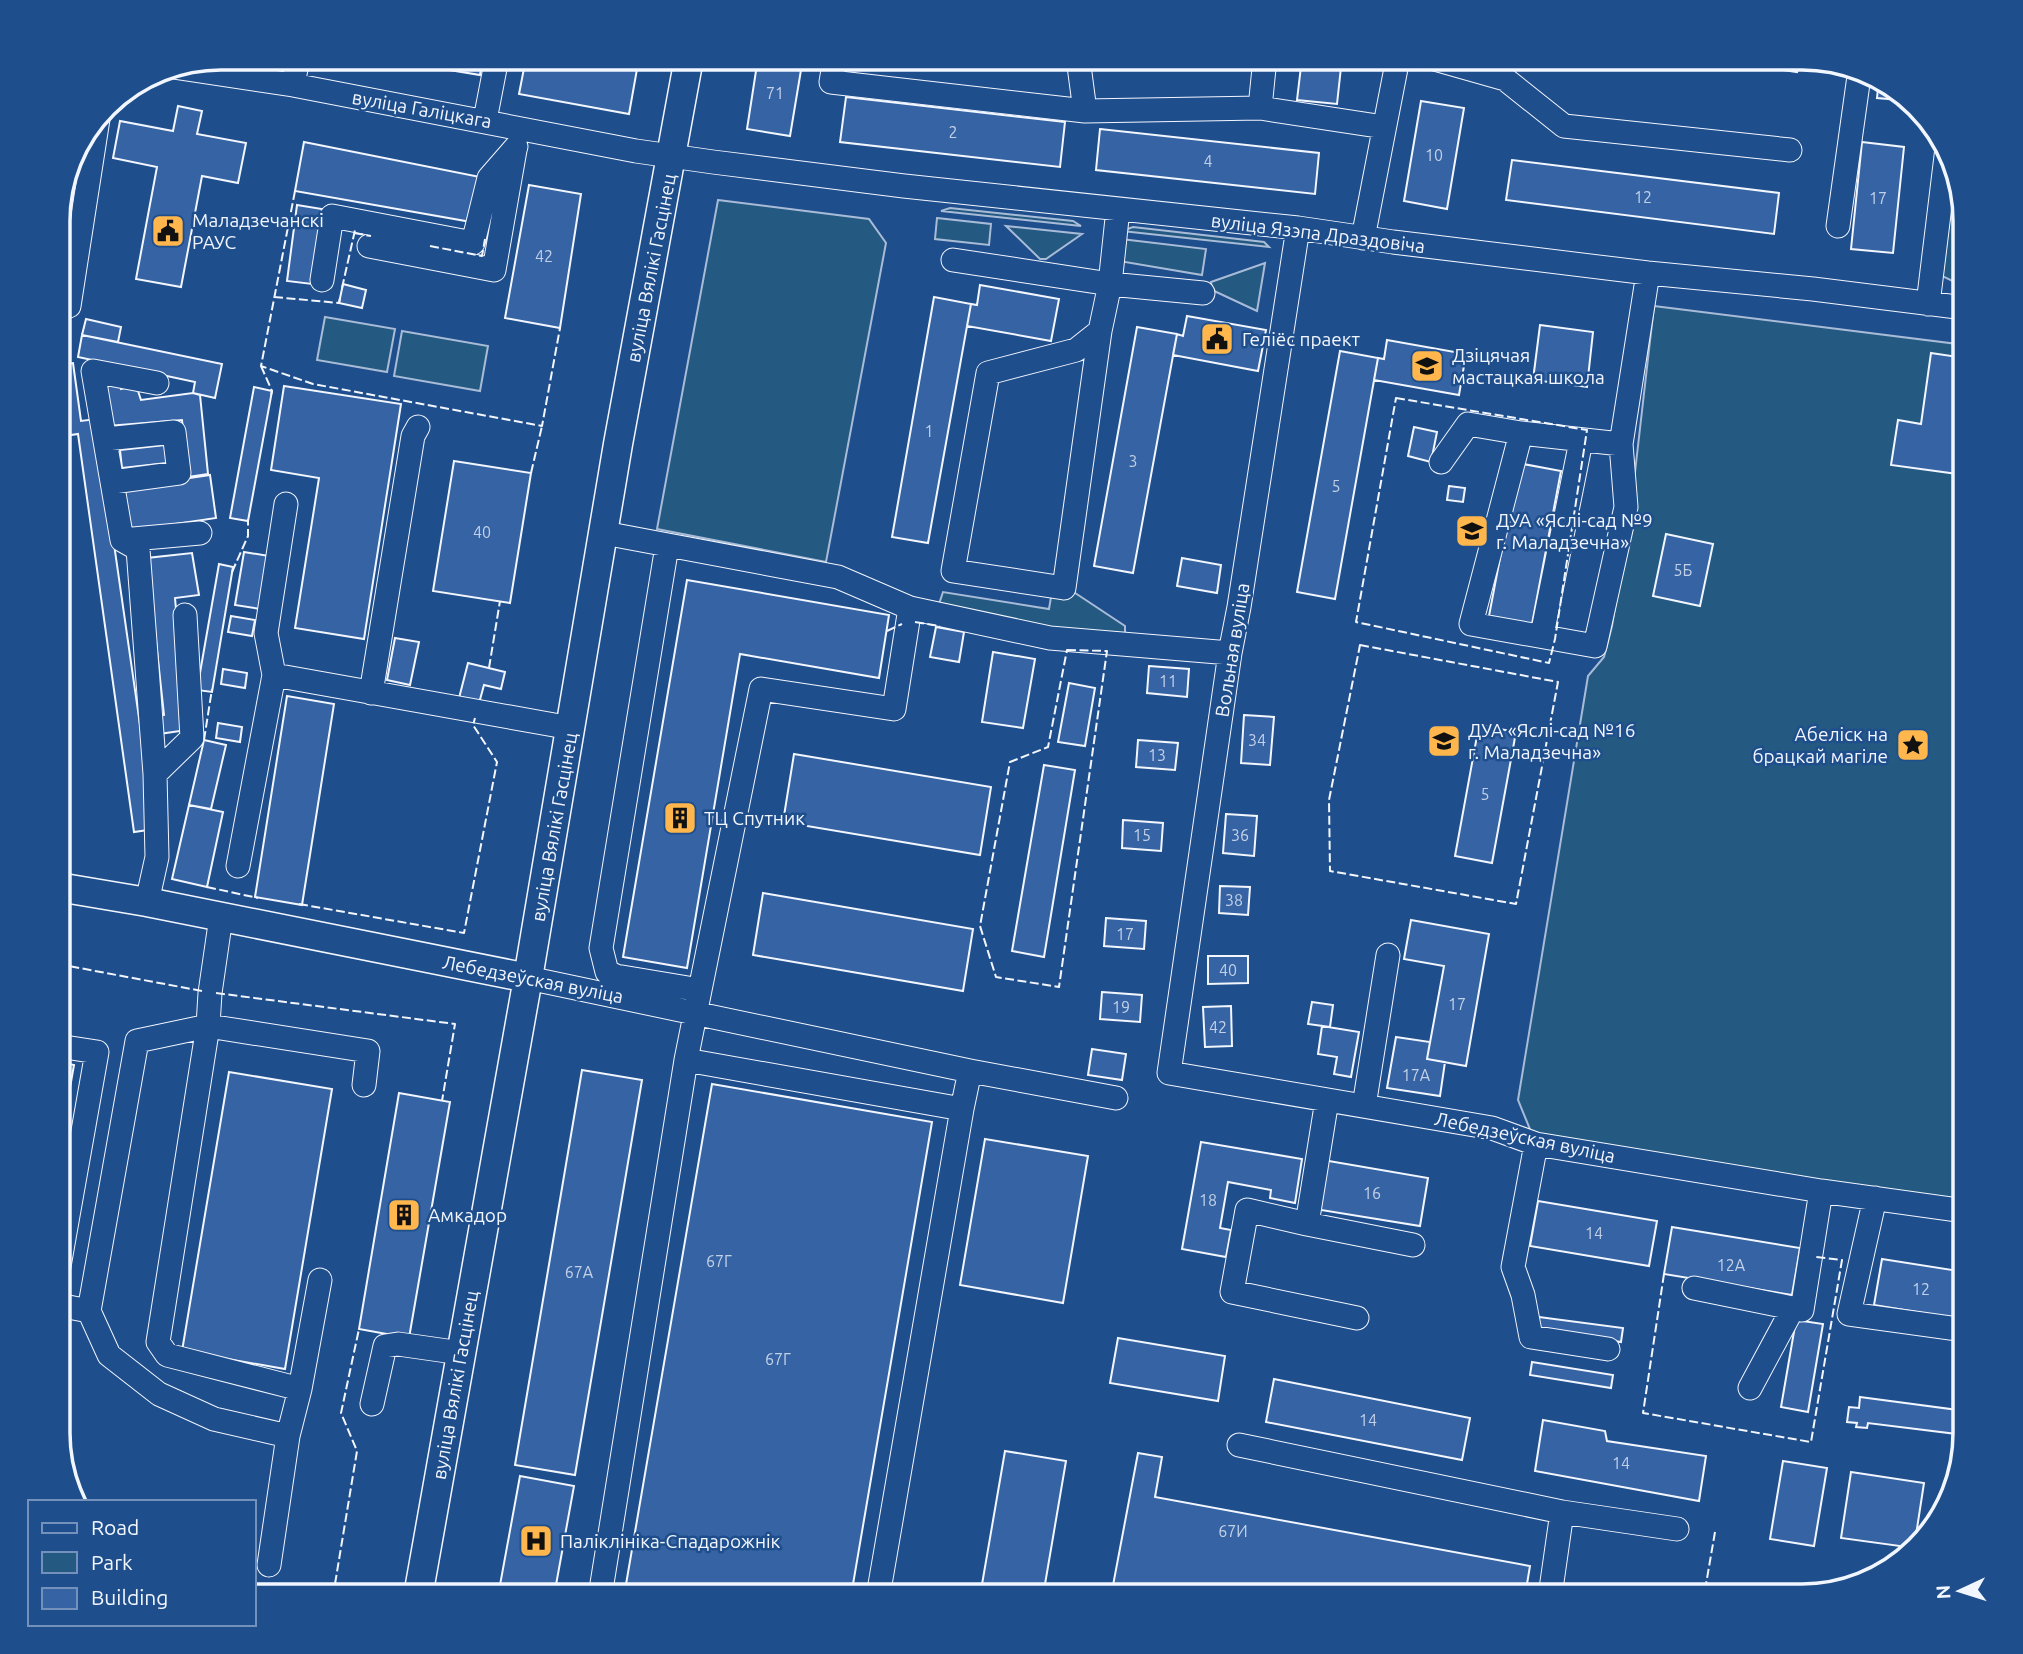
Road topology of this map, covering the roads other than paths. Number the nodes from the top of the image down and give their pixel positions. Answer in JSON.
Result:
{"nodes":[{"id":1,"x":296,"y":70,"type":"edge"},
{"id":2,"x":495,"y":70,"type":"edge"},
{"id":3,"x":687,"y":70,"type":"edge"},
{"id":4,"x":833,"y":70,"type":"edge"},
{"id":5,"x":1080,"y":70,"type":"edge"},
{"id":6,"x":1264,"y":70,"type":"edge"},
{"id":7,"x":1396,"y":70,"type":"edge"},
{"id":8,"x":1473,"y":70,"type":"edge"},
{"id":9,"x":201,"y":71,"type":"edge"},
{"id":10,"x":1858,"y":81,"type":"edge"},
{"id":11,"x":293,"y":85,"type":"junction"},
{"id":12,"x":1260,"y":108,"type":"junction"},
{"id":13,"x":1085,"y":111,"type":"junction"},
{"id":14,"x":485,"y":121,"type":"junction"},
{"id":15,"x":1384,"y":127,"type":"junction"},
{"id":16,"x":518,"y":137,"type":"junction"},
{"id":17,"x":95,"y":139,"type":"edge"},
{"id":18,"x":1790,"y":150,"type":"dead end"},
{"id":19,"x":671,"y":156,"type":"junction"},
{"id":20,"x":1944,"y":172,"type":"edge"},
{"id":21,"x":1118,"y":209,"type":"junction"},
{"id":22,"x":1838,"y":226,"type":"dead end"},
{"id":23,"x":1298,"y":228,"type":"junction"},
{"id":24,"x":1363,"y":238,"type":"junction"},
{"id":25,"x":369,"y":246,"type":"dead end"},
{"id":26,"x":953,"y":260,"type":"dead end"},
{"id":27,"x":1648,"y":273,"type":"junction"},
{"id":28,"x":322,"y":279,"type":"dead end"},
{"id":29,"x":1110,"y":284,"type":"junction"},
{"id":30,"x":1203,"y":293,"type":"dead end"},
{"id":31,"x":70,"y":300,"type":"edge"},
{"id":32,"x":1928,"y":304,"type":"junction"},
{"id":33,"x":1953,"y":307,"type":"edge"},
{"id":34,"x":1100,"y":331,"type":"junction"},
{"id":35,"x":157,"y":383,"type":"dead end"},
{"id":36,"x":418,"y":427,"type":"dead end"},
{"id":37,"x":1521,"y":433,"type":"junction"},
{"id":38,"x":106,"y":439,"type":"junction"},
{"id":39,"x":1581,"y":441,"type":"junction"},
{"id":40,"x":1621,"y":444,"type":"junction"},
{"id":41,"x":1441,"y":462,"type":"dead end"},
{"id":42,"x":113,"y":482,"type":"junction"},
{"id":43,"x":286,"y":504,"type":"dead end"},
{"id":44,"x":200,"y":533,"type":"dead end"},
{"id":45,"x":604,"y":533,"type":"junction"},
{"id":46,"x":122,"y":540,"type":"junction"},
{"id":47,"x":667,"y":546,"type":"junction"},
{"id":48,"x":910,"y":608,"type":"junction"},
{"id":49,"x":185,"y":615,"type":"dead end"},
{"id":50,"x":1542,"y":635,"type":"junction"},
{"id":51,"x":1230,"y":653,"type":"junction"},
{"id":52,"x":274,"y":675,"type":"junction"},
{"id":53,"x":371,"y":693,"type":"junction"},
{"id":54,"x":571,"y":728,"type":"junction"},
{"id":55,"x":155,"y":774,"type":"junction"},
{"id":56,"x":238,"y":866,"type":"dead end"},
{"id":57,"x":70,"y":889,"type":"edge"},
{"id":58,"x":147,"y":902,"type":"junction"},
{"id":59,"x":221,"y":917,"type":"junction"},
{"id":60,"x":1388,"y":955,"type":"dead end"},
{"id":61,"x":528,"y":978,"type":"junction"},
{"id":62,"x":700,"y":990,"type":"junction"},
{"id":63,"x":696,"y":1014,"type":"junction"},
{"id":64,"x":208,"y":1026,"type":"junction"},
{"id":65,"x":70,"y":1047,"type":"edge"},
{"id":66,"x":686,"y":1060,"type":"junction"},
{"id":67,"x":970,"y":1071,"type":"junction"},
{"id":68,"x":1169,"y":1073,"type":"joint"},
{"id":69,"x":364,"y":1086,"type":"dead end"},
{"id":70,"x":1116,"y":1098,"type":"dead end"},
{"id":71,"x":1326,"y":1100,"type":"junction"},
{"id":72,"x":1364,"y":1106,"type":"junction"},
{"id":73,"x":962,"y":1109,"type":"junction"},
{"id":74,"x":1536,"y":1144,"type":"junction"},
{"id":75,"x":1821,"y":1191,"type":"junction"},
{"id":76,"x":1875,"y":1198,"type":"junction"},
{"id":77,"x":70,"y":1204,"type":"edge"},
{"id":78,"x":1953,"y":1209,"type":"edge"},
{"id":79,"x":1307,"y":1224,"type":"junction"},
{"id":80,"x":1413,"y":1245,"type":"dead end"},
{"id":81,"x":320,"y":1280,"type":"dead end"},
{"id":82,"x":1694,"y":1288,"type":"dead end"},
{"id":83,"x":70,"y":1308,"type":"edge"},
{"id":84,"x":1793,"y":1308,"type":"junction"},
{"id":85,"x":89,"y":1311,"type":"junction"},
{"id":86,"x":1357,"y":1318,"type":"dead end"},
{"id":87,"x":1953,"y":1328,"type":"edge"},
{"id":88,"x":1608,"y":1349,"type":"dead end"},
{"id":89,"x":461,"y":1353,"type":"junction"},
{"id":90,"x":1750,"y":1388,"type":"dead end"},
{"id":91,"x":300,"y":1389,"type":"junction"},
{"id":92,"x":372,"y":1404,"type":"dead end"},
{"id":93,"x":288,"y":1436,"type":"junction"},
{"id":94,"x":1240,"y":1445,"type":"dead end"},
{"id":95,"x":1562,"y":1512,"type":"junction"},
{"id":96,"x":1677,"y":1530,"type":"dead end"},
{"id":97,"x":269,"y":1565,"type":"dead end"},
{"id":98,"x":420,"y":1584,"type":"edge"},
{"id":99,"x":602,"y":1584,"type":"edge"},
{"id":100,"x":880,"y":1584,"type":"edge"},
{"id":101,"x":1552,"y":1584,"type":"edge"}],
"edges":[{"from":1,"to":11,"type":"street"},
{"from":2,"to":14,"type":"street"},
{"from":3,"to":19,"type":"main road","name":"вуліца Вялікі Гасцінец"},
{"from":4,"to":13,"type":"street"},
{"from":5,"to":13,"type":"street"},
{"from":6,"to":12,"type":"street"},
{"from":7,"to":15,"type":"street"},
{"from":8,"to":18,"type":"street"},
{"from":9,"to":11,"type":"street","name":"вуліца Галіцкага"},
{"from":10,"to":22,"type":"street"},
{"from":11,"to":14,"type":"street","name":"вуліца Галіцкага"},
{"from":12,"to":13,"type":"street"},
{"from":12,"to":15,"type":"street"},
{"from":14,"to":16,"type":"street","name":"вуліца Галіцкага"},
{"from":15,"to":24,"type":"street"},
{"from":16,"to":19,"type":"street","name":"вуліца Галіцкага"},
{"from":16,"to":25,"type":"street"},
{"from":16,"to":28,"type":"street"},
{"from":17,"to":31,"type":"street"},
{"from":19,"to":21,"type":"street","name":"вуліца Язэпа Драздовіча"},
{"from":19,"to":45,"type":"main road","name":"вуліца Вялікі Гасцінец"},
{"from":20,"to":32,"type":"street"},
{"from":21,"to":23,"type":"street","name":"вуліца Язэпа Драздовіча"},
{"from":21,"to":29,"type":"street"},
{"from":23,"to":24,"type":"street","name":"вуліца Язэпа Драздовіча"},
{"from":23,"to":51,"type":"street","name":"Вольная вуліца"},
{"from":24,"to":27,"type":"street","name":"вуліца Язэпа Драздовіча"},
{"from":26,"to":29,"type":"street"},
{"from":27,"to":32,"type":"street","name":"вуліца Язэпа Драздовіча"},
{"from":27,"to":40,"type":"street"},
{"from":29,"to":30,"type":"street"},
{"from":29,"to":34,"type":"street"},
{"from":32,"to":33,"type":"street","name":"вуліца Язэпа Драздовіча"},
{"from":34,"to":34,"type":"street"},
{"from":35,"to":38,"type":"street"},
{"from":36,"to":53,"type":"street"},
{"from":37,"to":39,"type":"street"},
{"from":37,"to":41,"type":"street"},
{"from":37,"to":50,"type":"street"},
{"from":38,"to":42,"type":"street"},
{"from":38,"to":42,"type":"street"},
{"from":39,"to":40,"type":"street"},
{"from":39,"to":50,"type":"street"},
{"from":40,"to":50,"type":"street"},
{"from":42,"to":46,"type":"street"},
{"from":43,"to":52,"type":"street"},
{"from":44,"to":46,"type":"street"},
{"from":45,"to":47,"type":"street"},
{"from":45,"to":54,"type":"main road","name":"вуліца Вялікі Гасцінец"},
{"from":46,"to":55,"type":"street"},
{"from":47,"to":48,"type":"street"},
{"from":47,"to":62,"type":"street"},
{"from":48,"to":51,"type":"street"},
{"from":48,"to":62,"type":"street"},
{"from":49,"to":55,"type":"street"},
{"from":51,"to":68,"type":"street","name":"Вольная вуліца"},
{"from":52,"to":53,"type":"street"},
{"from":52,"to":56,"type":"street"},
{"from":53,"to":54,"type":"street"},
{"from":54,"to":61,"type":"main road","name":"вуліца Вялікі Гасцінец"},
{"from":55,"to":58,"type":"street"},
{"from":57,"to":58,"type":"main road","name":"Лебедзеўская вуліца"},
{"from":58,"to":59,"type":"main road","name":"Лебедзеўская вуліца"},
{"from":59,"to":61,"type":"main road","name":"Лебедзеўская вуліца"},
{"from":59,"to":64,"type":"street"},
{"from":60,"to":72,"type":"street"},
{"from":61,"to":63,"type":"street","name":"Лебедзеўская вуліца"},
{"from":61,"to":89,"type":"main road","name":"вуліца Вялікі Гасцінец"},
{"from":62,"to":63,"type":"street"},
{"from":63,"to":66,"type":"street"},
{"from":63,"to":67,"type":"street","name":"Лебедзеўская вуліца"},
{"from":64,"to":69,"type":"street"},
{"from":64,"to":85,"type":"street"},
{"from":64,"to":91,"type":"street"},
{"from":65,"to":77,"type":"street"},
{"from":66,"to":73,"type":"street"},
{"from":66,"to":99,"type":"street"},
{"from":67,"to":70,"type":"street","name":"Лебедзеўская вуліца"},
{"from":67,"to":73,"type":"street"},
{"from":68,"to":71,"type":"street","name":"Лебедзеўская вуліца"},
{"from":71,"to":72,"type":"street","name":"Лебедзеўская вуліца"},
{"from":71,"to":79,"type":"street"},
{"from":72,"to":74,"type":"street","name":"Лебедзеўская вуліца"},
{"from":73,"to":100,"type":"street"},
{"from":74,"to":75,"type":"street","name":"Лебедзеўская вуліца"},
{"from":74,"to":88,"type":"street"},
{"from":75,"to":76,"type":"street","name":"Лебедзеўская вуліца"},
{"from":75,"to":84,"type":"street"},
{"from":76,"to":78,"type":"street","name":"Лебедзеўская вуліца"},
{"from":76,"to":87,"type":"street"},
{"from":79,"to":80,"type":"street"},
{"from":79,"to":86,"type":"street"},
{"from":81,"to":91,"type":"street"},
{"from":82,"to":84,"type":"street"},
{"from":83,"to":85,"type":"street"},
{"from":84,"to":90,"type":"street"},
{"from":85,"to":93,"type":"street"},
{"from":89,"to":92,"type":"street"},
{"from":89,"to":98,"type":"main road","name":"вуліца Вялікі Гасцінец"},
{"from":91,"to":93,"type":"street"},
{"from":93,"to":97,"type":"street"},
{"from":94,"to":95,"type":"street"},
{"from":95,"to":96,"type":"street"},
{"from":95,"to":101,"type":"street"}]}
